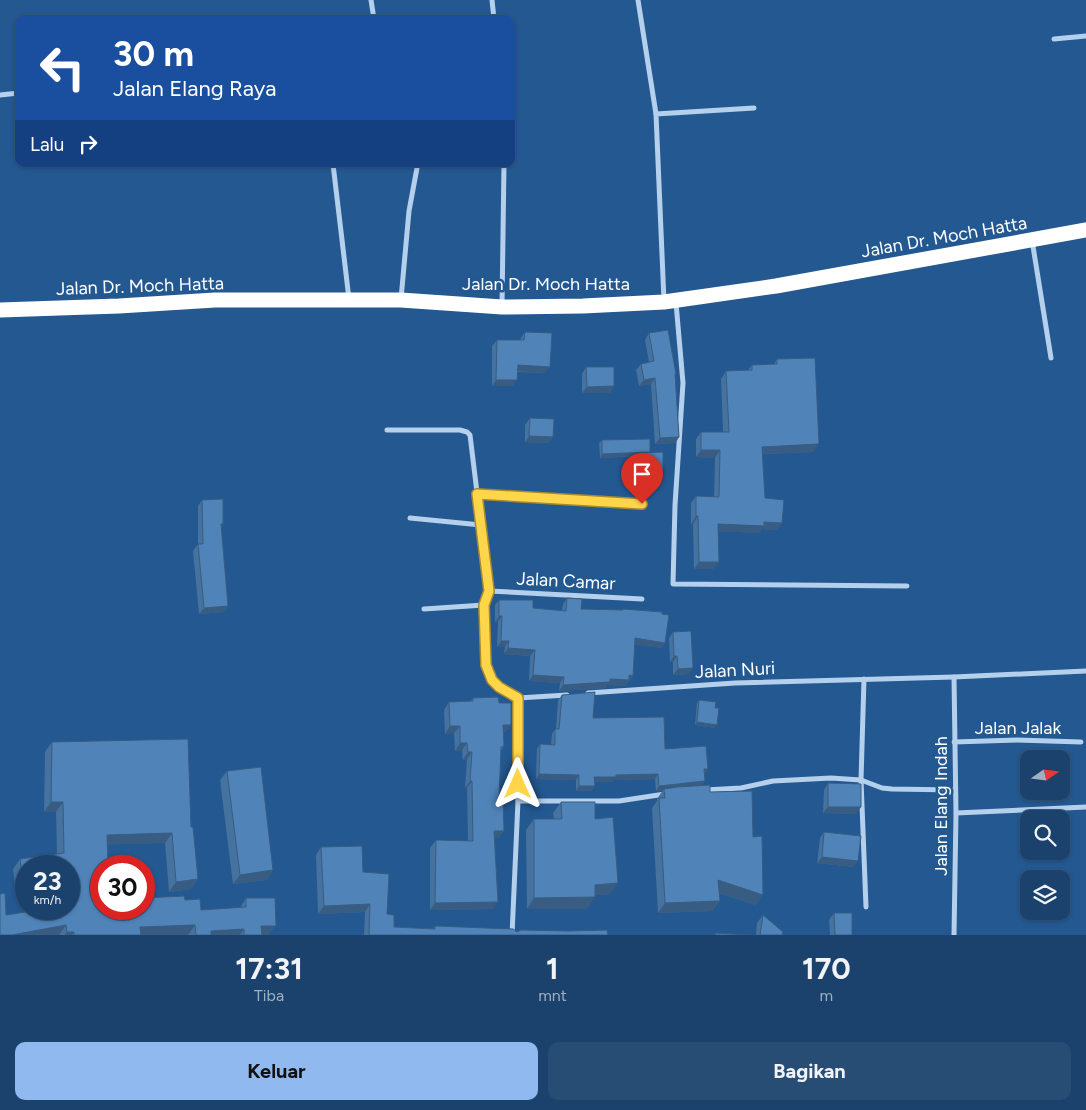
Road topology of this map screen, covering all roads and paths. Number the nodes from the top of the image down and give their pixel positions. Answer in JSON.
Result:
{"nodes":[{"id":1,"x":371,"y":0,"type":"edge"},
{"id":2,"x":492,"y":0,"type":"edge"},
{"id":3,"x":638,"y":0,"type":"edge"},
{"id":4,"x":373,"y":15,"type":"edge"},
{"id":5,"x":494,"y":15,"type":"edge"},
{"id":6,"x":1086,"y":36,"type":"edge"},
{"id":7,"x":1054,"y":39,"type":"dead end"},
{"id":8,"x":15,"y":93,"type":"edge"},
{"id":9,"x":0,"y":95,"type":"edge"},
{"id":10,"x":754,"y":108,"type":"dead end"},
{"id":11,"x":656,"y":114,"type":"junction"},
{"id":12,"x":333,"y":167,"type":"edge"},
{"id":13,"x":504,"y":167,"type":"edge"},
{"id":14,"x":417,"y":168,"type":"dead end"},
{"id":15,"x":1086,"y":230,"type":"edge"},
{"id":16,"x":1032,"y":240,"type":"junction"},
{"id":17,"x":349,"y":300,"type":"junction"},
{"id":18,"x":400,"y":300,"type":"junction"},
{"id":19,"x":670,"y":301,"type":"junction"},
{"id":20,"x":502,"y":307,"type":"junction"},
{"id":21,"x":0,"y":310,"type":"edge"},
{"id":22,"x":1051,"y":358,"type":"dead end"},
{"id":23,"x":387,"y":430,"type":"dead end"},
{"id":24,"x":477,"y":494,"type":"junction"},
{"id":25,"x":642,"y":504,"type":"dead end"},
{"id":26,"x":410,"y":518,"type":"dead end"},
{"id":27,"x":481,"y":525,"type":"junction"},
{"id":28,"x":907,"y":586,"type":"dead end"},
{"id":29,"x":489,"y":591,"type":"junction"},
{"id":30,"x":642,"y":599,"type":"dead end"},
{"id":31,"x":484,"y":605,"type":"junction"},
{"id":32,"x":424,"y":609,"type":"dead end"},
{"id":33,"x":1086,"y":671,"type":"edge"},
{"id":34,"x":954,"y":677,"type":"junction"},
{"id":35,"x":864,"y":679,"type":"junction"},
{"id":36,"x":518,"y":698,"type":"junction"},
{"id":37,"x":954,"y":742,"type":"junction"},
{"id":38,"x":1081,"y":742,"type":"dead end"},
{"id":39,"x":862,"y":780,"type":"junction"},
{"id":40,"x":954,"y":790,"type":"junction"},
{"id":41,"x":696,"y":791,"type":"edge"},
{"id":42,"x":669,"y":793,"type":"edge"},
{"id":43,"x":518,"y":801,"type":"junction"},
{"id":44,"x":1086,"y":807,"type":"edge"},
{"id":45,"x":956,"y":813,"type":"junction"},
{"id":46,"x":866,"y":907,"type":"dead end"},
{"id":47,"x":512,"y":935,"type":"edge"},
{"id":48,"x":954,"y":935,"type":"edge"}],
"edges":[{"from":1,"to":4,"type":"street"},
{"from":2,"to":5,"type":"street"},
{"from":3,"to":11,"type":"street"},
{"from":6,"to":7,"type":"street"},
{"from":8,"to":9,"type":"street"},
{"from":10,"to":11,"type":"street"},
{"from":11,"to":19,"type":"street"},
{"from":12,"to":17,"type":"street"},
{"from":13,"to":20,"type":"street"},
{"from":14,"to":18,"type":"street"},
{"from":15,"to":16,"type":"highway","name":"Jalan Dr. Moch Hatta"},
{"from":16,"to":19,"type":"highway","name":"Jalan Dr. Moch Hatta"},
{"from":16,"to":22,"type":"street"},
{"from":17,"to":18,"type":"highway","name":"Jalan Dr. Moch Hatta"},
{"from":17,"to":21,"type":"highway","name":"Jalan Dr. Moch Hatta"},
{"from":18,"to":20,"type":"highway","name":"Jalan Dr. Moch Hatta"},
{"from":19,"to":20,"type":"highway","name":"Jalan Dr. Moch Hatta"},
{"from":19,"to":28,"type":"street"},
{"from":23,"to":24,"type":"street"},
{"from":24,"to":25,"type":"street"},
{"from":24,"to":27,"type":"street"},
{"from":26,"to":27,"type":"street"},
{"from":27,"to":29,"type":"street"},
{"from":29,"to":30,"type":"street","name":"Jalan Camar"},
{"from":29,"to":31,"type":"street"},
{"from":31,"to":32,"type":"street"},
{"from":31,"to":36,"type":"street"},
{"from":33,"to":34,"type":"street","name":"Jalan Nuri"},
{"from":34,"to":35,"type":"street","name":"Jalan Nuri"},
{"from":34,"to":37,"type":"street","name":"Jalan Elang Indah"},
{"from":35,"to":36,"type":"street","name":"Jalan Nuri"},
{"from":35,"to":39,"type":"street"},
{"from":36,"to":43,"type":"street"},
{"from":37,"to":38,"type":"street","name":"Jalan Jalak"},
{"from":37,"to":40,"type":"street","name":"Jalan Elang Indah"},
{"from":39,"to":40,"type":"street"},
{"from":39,"to":41,"type":"street"},
{"from":39,"to":46,"type":"street"},
{"from":40,"to":45,"type":"street","name":"Jalan Elang Indah"},
{"from":42,"to":43,"type":"street"},
{"from":43,"to":47,"type":"street"},
{"from":44,"to":45,"type":"street"},
{"from":45,"to":48,"type":"street","name":"Jalan Elang Indah"}]}
